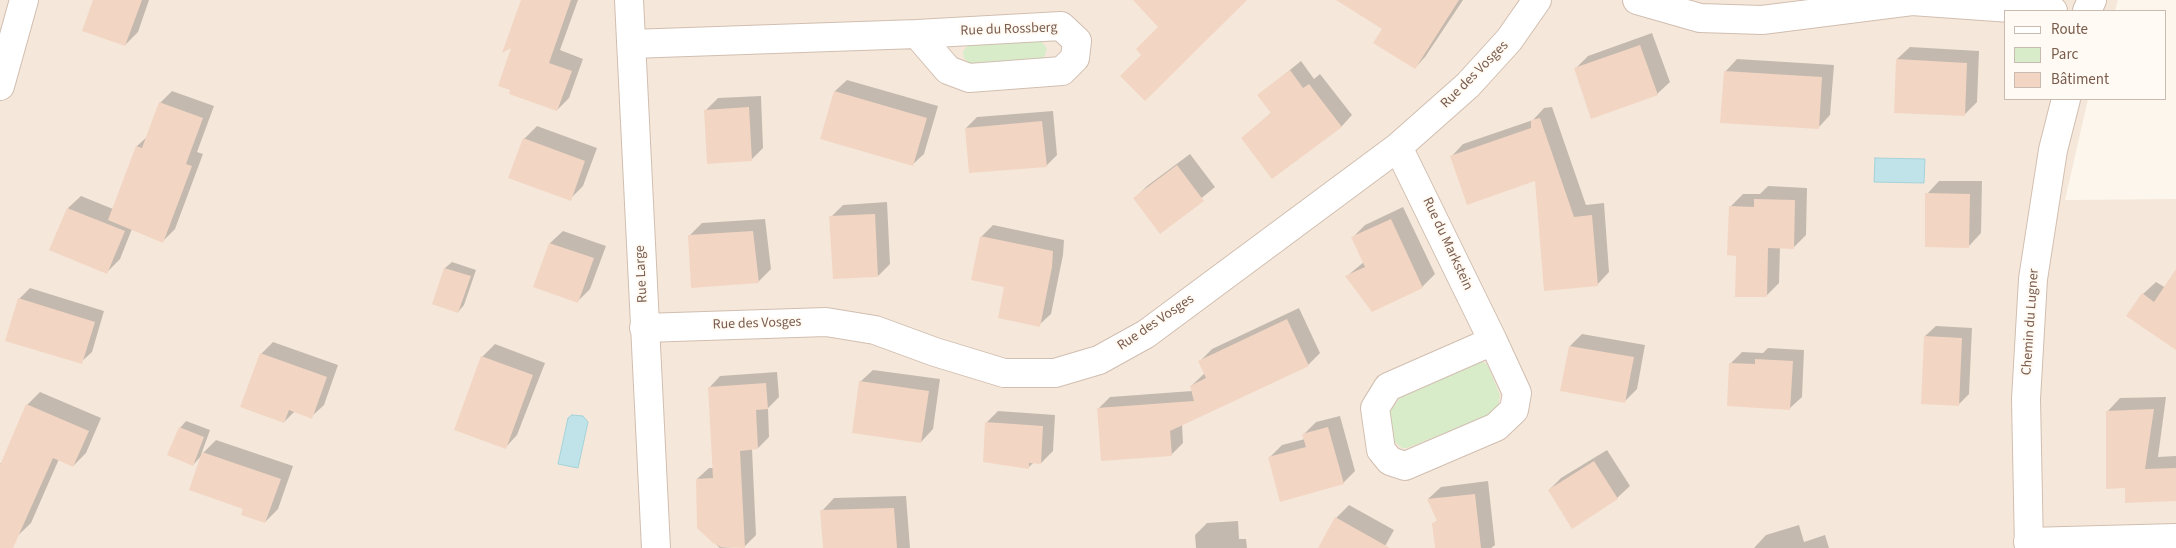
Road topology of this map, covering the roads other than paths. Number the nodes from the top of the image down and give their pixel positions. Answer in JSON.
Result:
{"nodes":[{"id":1,"x":24,"y":0,"type":"edge"},
{"id":2,"x":628,"y":0,"type":"edge"},
{"id":3,"x":1537,"y":0,"type":"edge"},
{"id":4,"x":1638,"y":0,"type":"edge"},
{"id":5,"x":2039,"y":10,"type":"edge"},
{"id":6,"x":917,"y":34,"type":"junction"},
{"id":7,"x":631,"y":44,"type":"junction"},
{"id":8,"x":0,"y":86,"type":"edge"},
{"id":9,"x":2066,"y":100,"type":"edge"},
{"id":10,"x":1398,"y":147,"type":"junction"},
{"id":11,"x":644,"y":328,"type":"junction"},
{"id":12,"x":1493,"y":341,"type":"junction"},
{"id":13,"x":2176,"y":538,"type":"edge"},
{"id":14,"x":2028,"y":545,"type":"edge"},
{"id":15,"x":656,"y":548,"type":"edge"}],
"edges":[{"from":1,"to":8,"type":"street"},
{"from":2,"to":7,"type":"street","name":"Rue Large"},
{"from":3,"to":10,"type":"street","name":"Rue des Vosges"},
{"from":4,"to":5,"type":"street"},
{"from":6,"to":6,"type":"street","name":"Rue du Rossberg"},
{"from":6,"to":7,"type":"street","name":"Rue du Rossberg"},
{"from":7,"to":11,"type":"street","name":"Rue Large"},
{"from":9,"to":14,"type":"street","name":"Chemin du Lugner"},
{"from":10,"to":11,"type":"street","name":"Rue des Vosges"},
{"from":10,"to":12,"type":"street","name":"Rue du Markstein"},
{"from":11,"to":15,"type":"street","name":"Rue Large"},
{"from":12,"to":12,"type":"street","name":"Rue du Markstein"},
{"from":13,"to":14,"type":"street"}]}
